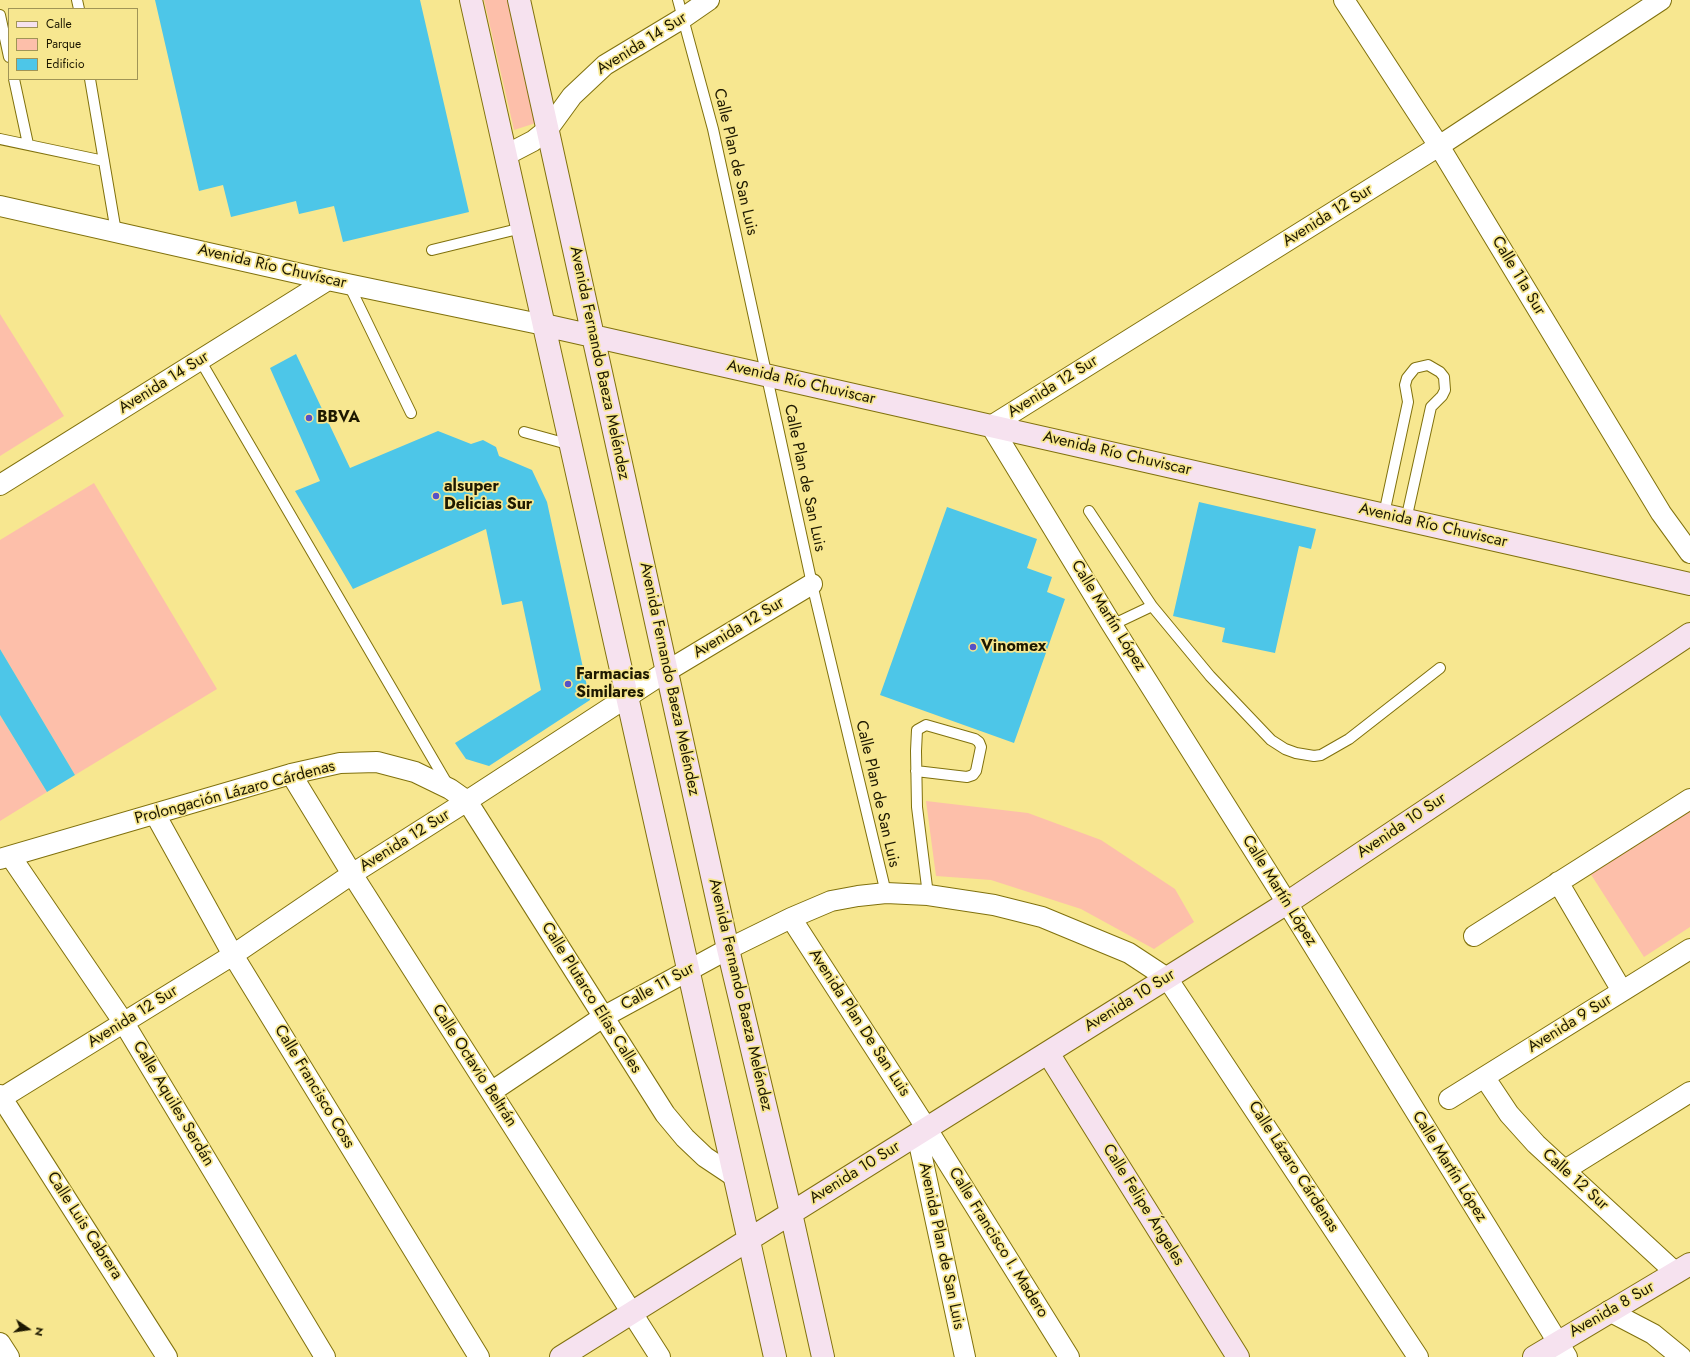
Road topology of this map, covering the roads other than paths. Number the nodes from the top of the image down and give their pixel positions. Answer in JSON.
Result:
{"nodes":[{"id":1,"x":471,"y":0,"type":"edge"},
{"id":2,"x":519,"y":0,"type":"edge"},
{"id":3,"x":709,"y":0,"type":"edge"},
{"id":4,"x":1344,"y":0,"type":"edge"},
{"id":5,"x":1662,"y":0,"type":"edge"},
{"id":6,"x":681,"y":9,"type":"edge"},
{"id":7,"x":0,"y":15,"type":"edge"},
{"id":8,"x":8,"y":52,"type":"edge"},
{"id":9,"x":14,"y":80,"type":"edge"},
{"id":10,"x":90,"y":80,"type":"edge"},
{"id":11,"x":548,"y":129,"type":"junction"},
{"id":12,"x":0,"y":139,"type":"edge"},
{"id":13,"x":28,"y":144,"type":"junction"},
{"id":14,"x":1439,"y":146,"type":"junction"},
{"id":15,"x":506,"y":155,"type":"junction"},
{"id":16,"x":104,"y":161,"type":"junction"},
{"id":17,"x":0,"y":206,"type":"edge"},
{"id":18,"x":522,"y":228,"type":"junction"},
{"id":19,"x":116,"y":232,"type":"junction"},
{"id":20,"x":432,"y":250,"type":"dead end"},
{"id":21,"x":328,"y":280,"type":"junction"},
{"id":22,"x":349,"y":285,"type":"junction"},
{"id":23,"x":544,"y":325,"type":"junction"},
{"id":24,"x":594,"y":336,"type":"junction"},
{"id":25,"x":200,"y":360,"type":"junction"},
{"id":26,"x":766,"y":375,"type":"junction"},
{"id":27,"x":411,"y":413,"type":"dead end"},
{"id":28,"x":991,"y":426,"type":"junction"},
{"id":29,"x":524,"y":432,"type":"dead end"},
{"id":30,"x":571,"y":445,"type":"junction"},
{"id":31,"x":0,"y":485,"type":"edge"},
{"id":32,"x":1089,"y":511,"type":"dead end"},
{"id":33,"x":1384,"y":514,"type":"junction"},
{"id":34,"x":1406,"y":520,"type":"junction"},
{"id":35,"x":1690,"y":552,"type":"edge"},
{"id":36,"x":812,"y":584,"type":"junction"},
{"id":37,"x":1690,"y":584,"type":"edge"},
{"id":38,"x":1152,"y":606,"type":"junction"},
{"id":39,"x":1112,"y":625,"type":"junction"},
{"id":40,"x":1690,"y":634,"type":"edge"},
{"id":41,"x":1440,"y":668,"type":"dead end"},
{"id":42,"x":666,"y":671,"type":"junction"},
{"id":43,"x":627,"y":697,"type":"junction"},
{"id":44,"x":916,"y":772,"type":"junction"},
{"id":45,"x":291,"y":774,"type":"junction"},
{"id":46,"x":450,"y":789,"type":"junction"},
{"id":47,"x":1690,"y":799,"type":"edge"},
{"id":48,"x":467,"y":801,"type":"junction"},
{"id":49,"x":155,"y":814,"type":"junction"},
{"id":50,"x":6,"y":858,"type":"edge"},
{"id":51,"x":352,"y":874,"type":"junction"},
{"id":52,"x":1558,"y":882,"type":"junction"},
{"id":53,"x":886,"y":893,"type":"junction"},
{"id":54,"x":928,"y":895,"type":"junction"},
{"id":55,"x":1287,"y":903,"type":"junction"},
{"id":56,"x":791,"y":918,"type":"junction"},
{"id":57,"x":1474,"y":936,"type":"dead end"},
{"id":58,"x":728,"y":949,"type":"junction"},
{"id":59,"x":1690,"y":949,"type":"edge"},
{"id":60,"x":233,"y":955,"type":"junction"},
{"id":61,"x":689,"y":970,"type":"junction"},
{"id":62,"x":1167,"y":978,"type":"junction"},
{"id":63,"x":1622,"y":991,"type":"junction"},
{"id":64,"x":603,"y":1017,"type":"junction"},
{"id":65,"x":124,"y":1023,"type":"junction"},
{"id":66,"x":1048,"y":1053,"type":"junction"},
{"id":67,"x":1485,"y":1078,"type":"junction"},
{"id":68,"x":491,"y":1092,"type":"junction"},
{"id":69,"x":1690,"y":1092,"type":"edge"},
{"id":70,"x":1,"y":1097,"type":"edge"},
{"id":71,"x":1449,"y":1099,"type":"dead end"},
{"id":72,"x":922,"y":1131,"type":"junction"},
{"id":73,"x":1565,"y":1170,"type":"junction"},
{"id":74,"x":735,"y":1177,"type":"junction"},
{"id":75,"x":792,"y":1213,"type":"junction"},
{"id":76,"x":749,"y":1239,"type":"junction"},
{"id":77,"x":1683,"y":1269,"type":"edge"},
{"id":78,"x":1610,"y":1311,"type":"junction"},
{"id":79,"x":631,"y":1314,"type":"junction"},
{"id":80,"x":0,"y":1343,"type":"edge"},
{"id":81,"x":1562,"y":1350,"type":"edge"},
{"id":82,"x":9,"y":1357,"type":"edge"},
{"id":83,"x":167,"y":1357,"type":"edge"},
{"id":84,"x":325,"y":1357,"type":"edge"},
{"id":85,"x":479,"y":1357,"type":"edge"},
{"id":86,"x":562,"y":1357,"type":"edge"},
{"id":87,"x":660,"y":1357,"type":"edge"},
{"id":88,"x":775,"y":1357,"type":"edge"},
{"id":89,"x":823,"y":1357,"type":"edge"},
{"id":90,"x":965,"y":1357,"type":"edge"},
{"id":91,"x":1069,"y":1357,"type":"edge"},
{"id":92,"x":1238,"y":1357,"type":"edge"},
{"id":93,"x":1418,"y":1357,"type":"edge"},
{"id":94,"x":1534,"y":1357,"type":"edge"},
{"id":95,"x":1682,"y":1357,"type":"edge"}],
"edges":[{"from":1,"to":15,"type":"main road"},
{"from":2,"to":11,"type":"main road","name":"Avenida Fernando Baeza Meléndez"},
{"from":3,"to":6,"type":"street","name":"Avenida 14 Sur"},
{"from":4,"to":14,"type":"street","name":"Calle 11a Sur"},
{"from":5,"to":14,"type":"street","name":"Avenida 12 Sur"},
{"from":6,"to":11,"type":"street","name":"Avenida 14 Sur"},
{"from":6,"to":26,"type":"lane","name":"Calle Plan de San Luis"},
{"from":7,"to":8,"type":"lane"},
{"from":9,"to":13,"type":"lane"},
{"from":10,"to":16,"type":"lane"},
{"from":11,"to":15,"type":"street","name":"Avenida 14 Sur"},
{"from":11,"to":24,"type":"main road","name":"Avenida Fernando Baeza Meléndez"},
{"from":12,"to":13,"type":"lane"},
{"from":13,"to":16,"type":"lane"},
{"from":14,"to":28,"type":"street","name":"Avenida 12 Sur"},
{"from":14,"to":35,"type":"street","name":"Calle 11a Sur"},
{"from":15,"to":18,"type":"main road"},
{"from":16,"to":19,"type":"lane"},
{"from":17,"to":19,"type":"street","name":"Avenida Río Chuvíscar"},
{"from":18,"to":20,"type":"lane"},
{"from":18,"to":23,"type":"main road"},
{"from":19,"to":21,"type":"street","name":"Avenida Río Chuvíscar"},
{"from":21,"to":22,"type":"street","name":"Avenida Río Chuvíscar"},
{"from":21,"to":25,"type":"street","name":"Avenida 14 Sur"},
{"from":22,"to":23,"type":"street","name":"Avenida Río Chuvíscar"},
{"from":22,"to":27,"type":"lane"},
{"from":23,"to":24,"type":"main road","name":"Avenida Río Chuviscar"},
{"from":23,"to":30,"type":"main road"},
{"from":24,"to":26,"type":"main road","name":"Avenida Río Chuviscar"},
{"from":24,"to":42,"type":"main road","name":"Avenida Fernando Baeza Meléndez"},
{"from":25,"to":31,"type":"street","name":"Avenida 14 Sur"},
{"from":25,"to":46,"type":"lane"},
{"from":26,"to":28,"type":"main road","name":"Avenida Río Chuviscar"},
{"from":26,"to":36,"type":"lane","name":"Calle Plan de San Luis"},
{"from":28,"to":33,"type":"main road","name":"Avenida Río Chuviscar"},
{"from":28,"to":39,"type":"street","name":"Calle Martín López"},
{"from":29,"to":30,"type":"lane"},
{"from":30,"to":43,"type":"main road"},
{"from":32,"to":38,"type":"lane"},
{"from":33,"to":34,"type":"main road","name":"Avenida Río Chuviscar"},
{"from":33,"to":34,"type":"lane"},
{"from":34,"to":37,"type":"main road","name":"Avenida Río Chuviscar"},
{"from":36,"to":42,"type":"street","name":"Avenida 12 Sur"},
{"from":36,"to":53,"type":"lane","name":"Calle Plan de San Luis"},
{"from":38,"to":39,"type":"lane"},
{"from":38,"to":41,"type":"lane"},
{"from":39,"to":55,"type":"street","name":"Calle Martín López"},
{"from":40,"to":55,"type":"main road","name":"Avenida 10 Sur"},
{"from":42,"to":43,"type":"street","name":"Avenida 12 Sur"},
{"from":42,"to":58,"type":"main road","name":"Avenida Fernando Baeza Meléndez"},
{"from":43,"to":48,"type":"street","name":"Avenida 12 Sur"},
{"from":43,"to":61,"type":"main road"},
{"from":44,"to":44,"type":"lane"},
{"from":44,"to":54,"type":"lane"},
{"from":45,"to":46,"type":"street","name":"Prolongación Lázaro Cárdenas"},
{"from":45,"to":49,"type":"street","name":"Prolongación Lázaro Cárdenas"},
{"from":45,"to":51,"type":"street","name":"Calle Octavio Beltrán"},
{"from":46,"to":48,"type":"street","name":"Prolongación Lázaro Cárdenas"},
{"from":47,"to":52,"type":"street"},
{"from":48,"to":51,"type":"street","name":"Avenida 12 Sur"},
{"from":48,"to":64,"type":"street","name":"Calle Plutarco Elías Calles"},
{"from":49,"to":50,"type":"street","name":"Prolongación Lázaro Cárdenas"},
{"from":49,"to":60,"type":"street","name":"Calle Francisco Coss"},
{"from":50,"to":65,"type":"street","name":"Calle Aquiles Serdán"},
{"from":51,"to":60,"type":"street","name":"Avenida 12 Sur"},
{"from":51,"to":68,"type":"street","name":"Calle Octavio Beltrán"},
{"from":52,"to":57,"type":"street"},
{"from":52,"to":63,"type":"street"},
{"from":53,"to":54,"type":"street"},
{"from":53,"to":56,"type":"street"},
{"from":54,"to":62,"type":"street"},
{"from":55,"to":62,"type":"main road","name":"Avenida 10 Sur"},
{"from":55,"to":81,"type":"street","name":"Calle Martín López"},
{"from":56,"to":58,"type":"street","name":"Calle 11 Sur"},
{"from":56,"to":72,"type":"street","name":"Avenida Plan De San Luis"},
{"from":58,"to":61,"type":"street","name":"Calle 11 Sur"},
{"from":58,"to":75,"type":"main road","name":"Avenida Fernando Baeza Meléndez"},
{"from":59,"to":63,"type":"street","name":"Avenida 9 Sur"},
{"from":60,"to":65,"type":"street","name":"Avenida 12 Sur"},
{"from":60,"to":85,"type":"street","name":"Calle Francisco Coss"},
{"from":61,"to":64,"type":"street","name":"Calle 11 Sur"},
{"from":61,"to":74,"type":"main road"},
{"from":62,"to":66,"type":"main road","name":"Avenida 10 Sur"},
{"from":62,"to":93,"type":"street","name":"Calle Lázaro Cárdenas"},
{"from":63,"to":67,"type":"street","name":"Avenida 9 Sur"},
{"from":64,"to":68,"type":"street","name":"Calle 11 Sur"},
{"from":64,"to":74,"type":"street","name":"Calle Plutarco Elías Calles"},
{"from":65,"to":70,"type":"street","name":"Avenida 12 Sur"},
{"from":65,"to":84,"type":"street","name":"Calle Aquiles Serdán"},
{"from":66,"to":72,"type":"main road","name":"Avenida 10 Sur"},
{"from":66,"to":92,"type":"main road","name":"Calle Felipe Ángeles"},
{"from":67,"to":71,"type":"street","name":"Avenida 9 Sur"},
{"from":67,"to":73,"type":"street","name":"Calle 12 Sur"},
{"from":68,"to":79,"type":"street","name":"Calle Octavio Beltrán"},
{"from":69,"to":73,"type":"street"},
{"from":70,"to":83,"type":"street","name":"Calle Luis Cabrera"},
{"from":72,"to":75,"type":"main road","name":"Avenida 10 Sur"},
{"from":72,"to":90,"type":"street","name":"Avenida Plan de San Luis"},
{"from":72,"to":91,"type":"street","name":"Calle Francisco I. Madero"},
{"from":73,"to":77,"type":"street","name":"Calle 12 Sur"},
{"from":74,"to":76,"type":"main road"},
{"from":75,"to":76,"type":"main road","name":"Avenida 10 Sur"},
{"from":75,"to":89,"type":"main road","name":"Avenida Fernando Baeza Meléndez"},
{"from":76,"to":79,"type":"main road","name":"Avenida 10 Sur"},
{"from":76,"to":88,"type":"main road"},
{"from":77,"to":78,"type":"main road","name":"Avenida 8 Sur"},
{"from":78,"to":81,"type":"main road","name":"Avenida 8 Sur"},
{"from":78,"to":95,"type":"street"},
{"from":79,"to":86,"type":"main road","name":"Avenida 10 Sur"},
{"from":79,"to":87,"type":"street","name":"Calle Octavio Beltrán"},
{"from":80,"to":82,"type":"street"},
{"from":81,"to":94,"type":"main road","name":"Avenida 8 Sur"}]}
